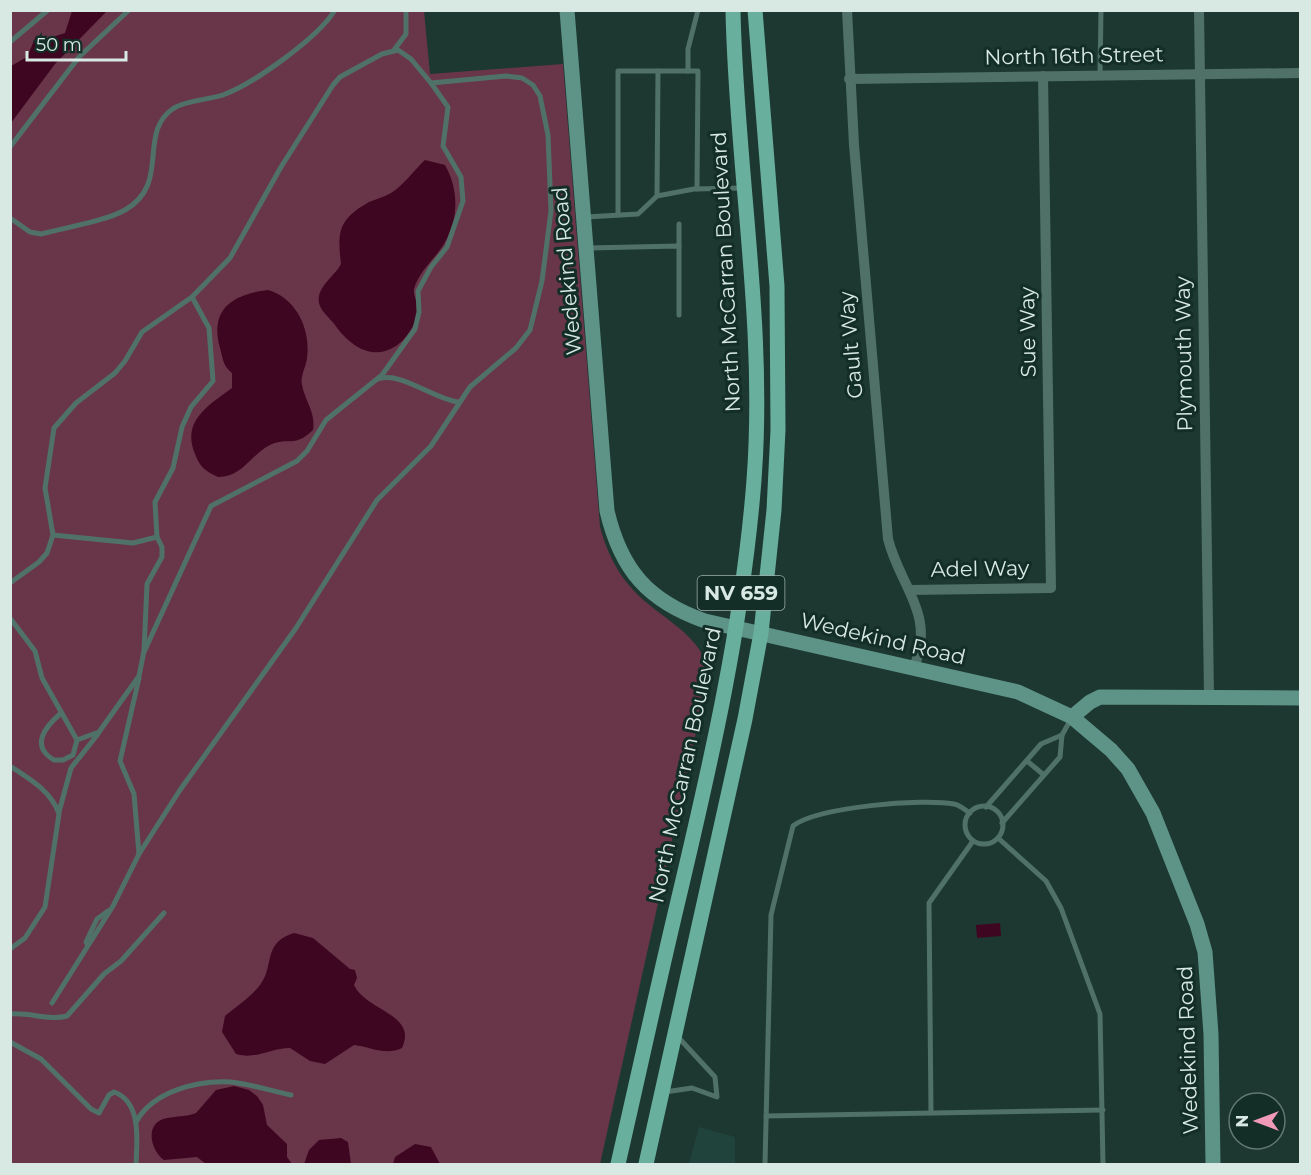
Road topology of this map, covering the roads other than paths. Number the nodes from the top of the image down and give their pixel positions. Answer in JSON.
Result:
{"nodes":[{"id":1,"x":48,"y":10,"type":"edge"},
{"id":2,"x":129,"y":10,"type":"edge"},
{"id":3,"x":335,"y":10,"type":"edge"},
{"id":4,"x":406,"y":10,"type":"edge"},
{"id":5,"x":567,"y":10,"type":"edge"},
{"id":6,"x":698,"y":10,"type":"edge"},
{"id":7,"x":733,"y":10,"type":"edge"},
{"id":8,"x":755,"y":10,"type":"edge"},
{"id":9,"x":847,"y":10,"type":"edge"},
{"id":10,"x":1101,"y":10,"type":"edge"},
{"id":11,"x":1199,"y":10,"type":"edge"},
{"id":12,"x":10,"y":42,"type":"edge"},
{"id":13,"x":394,"y":50,"type":"junction"},
{"id":14,"x":658,"y":71,"type":"junction"},
{"id":15,"x":688,"y":71,"type":"junction"},
{"id":16,"x":1300,"y":73,"type":"edge"},
{"id":17,"x":1200,"y":74,"type":"junction"},
{"id":18,"x":1043,"y":76,"type":"junction"},
{"id":19,"x":1100,"y":76,"type":"junction"},
{"id":20,"x":849,"y":79,"type":"junction"},
{"id":21,"x":430,"y":83,"type":"junction"},
{"id":22,"x":10,"y":147,"type":"edge"},
{"id":23,"x":745,"y":188,"type":"junction"},
{"id":24,"x":697,"y":189,"type":"junction"},
{"id":25,"x":657,"y":196,"type":"junction"},
{"id":26,"x":618,"y":215,"type":"junction"},
{"id":27,"x":584,"y":217,"type":"junction"},
{"id":28,"x":10,"y":218,"type":"edge"},
{"id":29,"x":679,"y":225,"type":"dead end"},
{"id":30,"x":679,"y":246,"type":"junction"},
{"id":31,"x":586,"y":248,"type":"junction"},
{"id":32,"x":192,"y":297,"type":"junction"},
{"id":33,"x":679,"y":315,"type":"dead end"},
{"id":34,"x":377,"y":379,"type":"junction"},
{"id":35,"x":458,"y":402,"type":"junction"},
{"id":36,"x":53,"y":535,"type":"junction"},
{"id":37,"x":157,"y":537,"type":"junction"},
{"id":38,"x":10,"y":583,"type":"edge"},
{"id":39,"x":1051,"y":588,"type":"joint"},
{"id":40,"x":909,"y":590,"type":"junction"},
{"id":41,"x":10,"y":618,"type":"edge"},
{"id":42,"x":737,"y":628,"type":"junction"},
{"id":43,"x":761,"y":633,"type":"junction"},
{"id":44,"x":144,"y":652,"type":"junction"},
{"id":45,"x":914,"y":667,"type":"junction"},
{"id":46,"x":139,"y":676,"type":"junction"},
{"id":47,"x":1209,"y":696,"type":"junction"},
{"id":48,"x":1300,"y":698,"type":"edge"},
{"id":49,"x":60,"y":714,"type":"junction"},
{"id":50,"x":1072,"y":717,"type":"junction"},
{"id":51,"x":99,"y":732,"type":"junction"},
{"id":52,"x":1062,"y":735,"type":"junction"},
{"id":53,"x":77,"y":740,"type":"junction"},
{"id":54,"x":1027,"y":761,"type":"junction"},
{"id":55,"x":10,"y":766,"type":"edge"},
{"id":56,"x":1044,"y":775,"type":"junction"},
{"id":57,"x":987,"y":807,"type":"junction"},
{"id":58,"x":970,"y":813,"type":"junction"},
{"id":59,"x":59,"y":814,"type":"junction"},
{"id":60,"x":1002,"y":823,"type":"junction"},
{"id":61,"x":998,"y":838,"type":"junction"},
{"id":62,"x":973,"y":841,"type":"junction"},
{"id":63,"x":140,"y":854,"type":"junction"},
{"id":64,"x":164,"y":913,"type":"dead end"},
{"id":65,"x":10,"y":949,"type":"edge"},
{"id":66,"x":52,"y":1003,"type":"dead end"},
{"id":67,"x":10,"y":1014,"type":"edge"},
{"id":68,"x":675,"y":1033,"type":"junction"},
{"id":69,"x":10,"y":1042,"type":"edge"},
{"id":70,"x":663,"y":1092,"type":"junction"},
{"id":71,"x":291,"y":1095,"type":"dead end"},
{"id":72,"x":1103,"y":1110,"type":"junction"},
{"id":73,"x":931,"y":1113,"type":"junction"},
{"id":74,"x":766,"y":1116,"type":"junction"},
{"id":75,"x":136,"y":1122,"type":"junction"},
{"id":76,"x":136,"y":1164,"type":"edge"},
{"id":77,"x":618,"y":1164,"type":"edge"},
{"id":78,"x":646,"y":1164,"type":"edge"},
{"id":79,"x":765,"y":1164,"type":"edge"},
{"id":80,"x":1103,"y":1164,"type":"edge"},
{"id":81,"x":1213,"y":1164,"type":"edge"}],
"edges":[{"from":1,"to":12,"type":"lane"},
{"from":2,"to":22,"type":"lane"},
{"from":3,"to":28,"type":"lane"},
{"from":4,"to":13,"type":"lane"},
{"from":5,"to":27,"type":"street","name":"Wedekind Road"},
{"from":6,"to":15,"type":"lane"},
{"from":7,"to":23,"type":"main road","name":"North McCarran Boulevard","number":"NV 659"},
{"from":8,"to":43,"type":"main road","name":"North McCarran Boulevard","number":"NV 659"},
{"from":9,"to":20,"type":"street","name":"Gault Way"},
{"from":10,"to":19,"type":"lane"},
{"from":11,"to":17,"type":"street","name":"Plymouth Way"},
{"from":13,"to":21,"type":"lane"},
{"from":13,"to":32,"type":"lane"},
{"from":14,"to":15,"type":"lane"},
{"from":14,"to":25,"type":"lane"},
{"from":14,"to":26,"type":"lane"},
{"from":15,"to":24,"type":"lane"},
{"from":16,"to":17,"type":"street","name":"North 16th Street"},
{"from":17,"to":19,"type":"street","name":"North 16th Street"},
{"from":17,"to":47,"type":"street","name":"Plymouth Way"},
{"from":18,"to":19,"type":"street","name":"North 16th Street"},
{"from":18,"to":20,"type":"street","name":"North 16th Street"},
{"from":18,"to":39,"type":"street","name":"Sue Way"},
{"from":20,"to":40,"type":"street","name":"Gault Way"},
{"from":21,"to":34,"type":"lane"},
{"from":21,"to":35,"type":"lane"},
{"from":23,"to":24,"type":"lane"},
{"from":23,"to":42,"type":"main road","name":"North McCarran Boulevard","number":"NV 659"},
{"from":24,"to":25,"type":"lane"},
{"from":25,"to":26,"type":"lane"},
{"from":26,"to":27,"type":"lane"},
{"from":27,"to":31,"type":"street","name":"Wedekind Road"},
{"from":29,"to":30,"type":"lane"},
{"from":30,"to":31,"type":"lane"},
{"from":30,"to":33,"type":"lane"},
{"from":31,"to":42,"type":"street","name":"Wedekind Road"},
{"from":32,"to":36,"type":"lane"},
{"from":32,"to":37,"type":"lane"},
{"from":34,"to":35,"type":"lane"},
{"from":34,"to":44,"type":"lane"},
{"from":35,"to":63,"type":"lane"},
{"from":36,"to":37,"type":"lane"},
{"from":36,"to":38,"type":"lane"},
{"from":37,"to":44,"type":"lane"},
{"from":39,"to":40,"type":"street","name":"Adel Way"},
{"from":40,"to":45,"type":"street","name":"Gault Way"},
{"from":41,"to":49,"type":"lane"},
{"from":42,"to":43,"type":"street","name":"Wedekind Road"},
{"from":42,"to":77,"type":"main road","name":"North McCarran Boulevard","number":"NV 659"},
{"from":43,"to":45,"type":"street","name":"Wedekind Road"},
{"from":43,"to":68,"type":"main road","name":"North McCarran Boulevard","number":"NV 659"},
{"from":44,"to":46,"type":"lane"},
{"from":45,"to":50,"type":"street","name":"Wedekind Road"},
{"from":46,"to":51,"type":"lane"},
{"from":46,"to":63,"type":"lane"},
{"from":47,"to":48,"type":"street"},
{"from":47,"to":50,"type":"street"},
{"from":49,"to":53,"type":"lane"},
{"from":49,"to":53,"type":"lane"},
{"from":50,"to":52,"type":"lane"},
{"from":50,"to":81,"type":"street","name":"Wedekind Road"},
{"from":51,"to":53,"type":"lane"},
{"from":51,"to":59,"type":"lane"},
{"from":52,"to":54,"type":"lane"},
{"from":52,"to":56,"type":"lane"},
{"from":54,"to":56,"type":"lane"},
{"from":54,"to":57,"type":"lane"},
{"from":55,"to":59,"type":"lane"},
{"from":56,"to":60,"type":"lane"},
{"from":57,"to":58,"type":"lane"},
{"from":57,"to":60,"type":"lane"},
{"from":58,"to":62,"type":"lane"},
{"from":58,"to":74,"type":"lane"},
{"from":59,"to":65,"type":"lane"},
{"from":60,"to":61,"type":"lane"},
{"from":61,"to":62,"type":"lane"},
{"from":61,"to":72,"type":"lane"},
{"from":62,"to":73,"type":"lane"},
{"from":63,"to":66,"type":"lane"},
{"from":64,"to":67,"type":"lane"},
{"from":68,"to":70,"type":"main road","name":"North McCarran Boulevard","number":"NV 659"},
{"from":68,"to":70,"type":"lane"},
{"from":69,"to":75,"type":"lane"},
{"from":70,"to":78,"type":"main road","name":"North McCarran Boulevard","number":"NV 659"},
{"from":71,"to":75,"type":"lane"},
{"from":72,"to":73,"type":"lane"},
{"from":72,"to":80,"type":"lane"},
{"from":73,"to":74,"type":"lane"},
{"from":74,"to":79,"type":"lane"},
{"from":75,"to":76,"type":"lane"}]}
